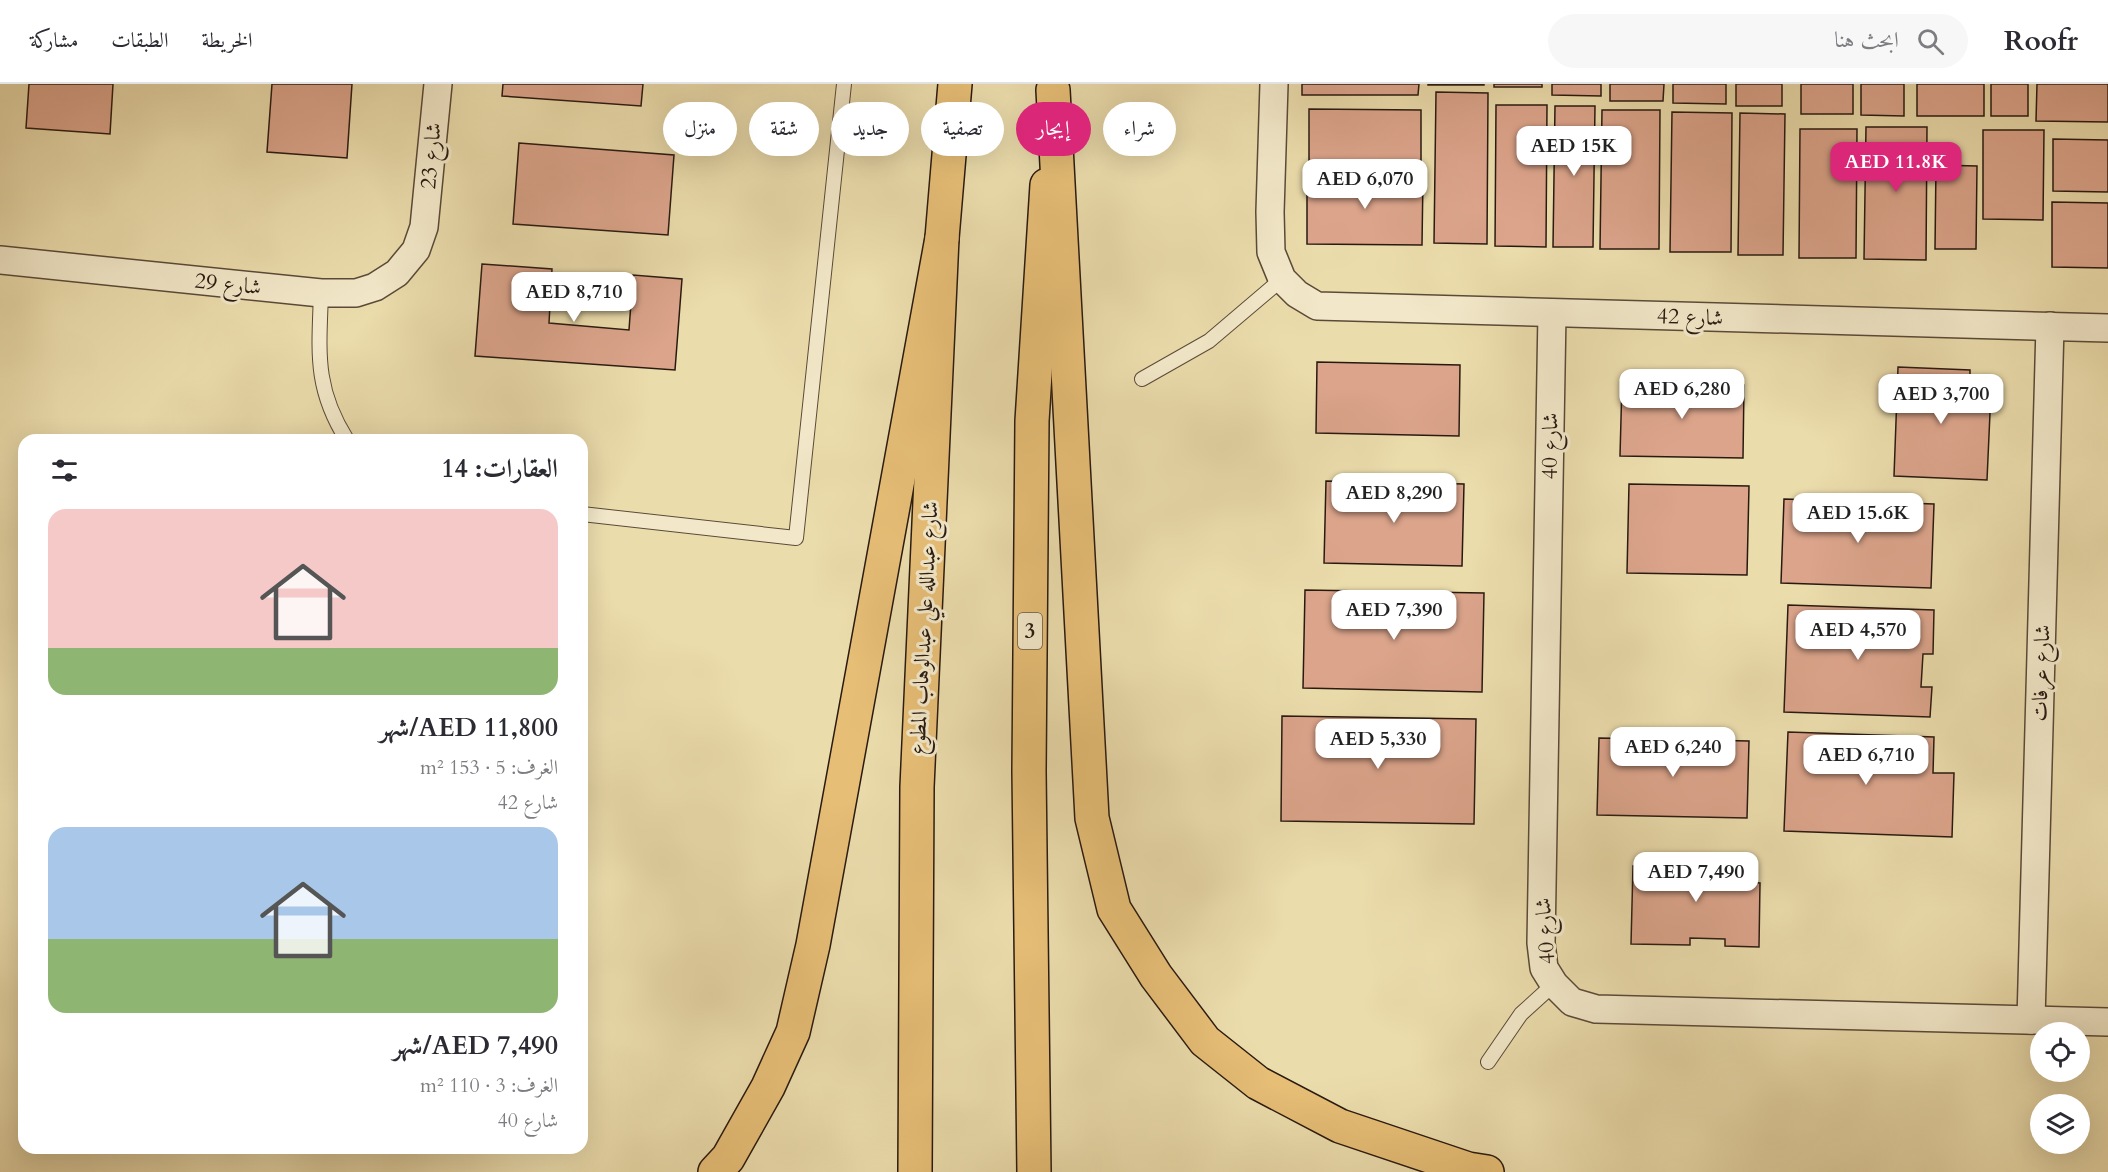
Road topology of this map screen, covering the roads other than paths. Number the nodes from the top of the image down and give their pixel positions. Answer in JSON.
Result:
{"nodes":[{"id":1,"x":438,"y":84,"type":"edge"},
{"id":2,"x":844,"y":84,"type":"edge"},
{"id":3,"x":955,"y":84,"type":"edge"},
{"id":4,"x":1274,"y":84,"type":"edge"},
{"id":5,"x":1053,"y":87,"type":"edge"},
{"id":6,"x":424,"y":227,"type":"joint"},
{"id":7,"x":942,"y":238,"type":"junction"},
{"id":8,"x":0,"y":260,"type":"edge"},
{"id":9,"x":1282,"y":279,"type":"junction"},
{"id":10,"x":321,"y":293,"type":"junction"},
{"id":11,"x":1552,"y":313,"type":"junction"},
{"id":12,"x":2050,"y":326,"type":"junction"},
{"id":13,"x":2108,"y":328,"type":"edge"},
{"id":14,"x":1142,"y":379,"type":"dead end"},
{"id":15,"x":343,"y":434,"type":"edge"},
{"id":16,"x":588,"y":515,"type":"edge"},
{"id":17,"x":1554,"y":984,"type":"junction"},
{"id":18,"x":2031,"y":1020,"type":"junction"},
{"id":19,"x":2108,"y":1022,"type":"edge"},
{"id":20,"x":1488,"y":1062,"type":"dead end"},
{"id":21,"x":715,"y":1172,"type":"edge"},
{"id":22,"x":915,"y":1172,"type":"edge"},
{"id":23,"x":1034,"y":1172,"type":"edge"},
{"id":24,"x":1487,"y":1172,"type":"edge"}],
"edges":[{"from":1,"to":6,"type":"street","name":"شارع 23"},
{"from":2,"to":16,"type":"lane"},
{"from":3,"to":7,"type":"main road","name":"شارع عبدالله علي عبدالوهاب المطوع"},
{"from":4,"to":9,"type":"street"},
{"from":5,"to":23,"type":"main road","number":"3"},
{"from":5,"to":24,"type":"main road"},
{"from":6,"to":10,"type":"street","name":"شارع 29"},
{"from":7,"to":21,"type":"main road"},
{"from":7,"to":22,"type":"main road","name":"شارع عبدالله علي عبدالوهاب المطوع"},
{"from":8,"to":10,"type":"street","name":"شارع 29"},
{"from":9,"to":11,"type":"street","name":"شارع 42"},
{"from":9,"to":14,"type":"lane"},
{"from":10,"to":15,"type":"lane"},
{"from":11,"to":12,"type":"street","name":"شارع 42"},
{"from":11,"to":17,"type":"street","name":"شارع 40"},
{"from":12,"to":13,"type":"street","name":"شارع 42"},
{"from":12,"to":18,"type":"street","name":"شارع عرفات"},
{"from":17,"to":18,"type":"street","name":"شارع 40"},
{"from":17,"to":20,"type":"lane"},
{"from":18,"to":19,"type":"street","name":"شارع 40"}]}
